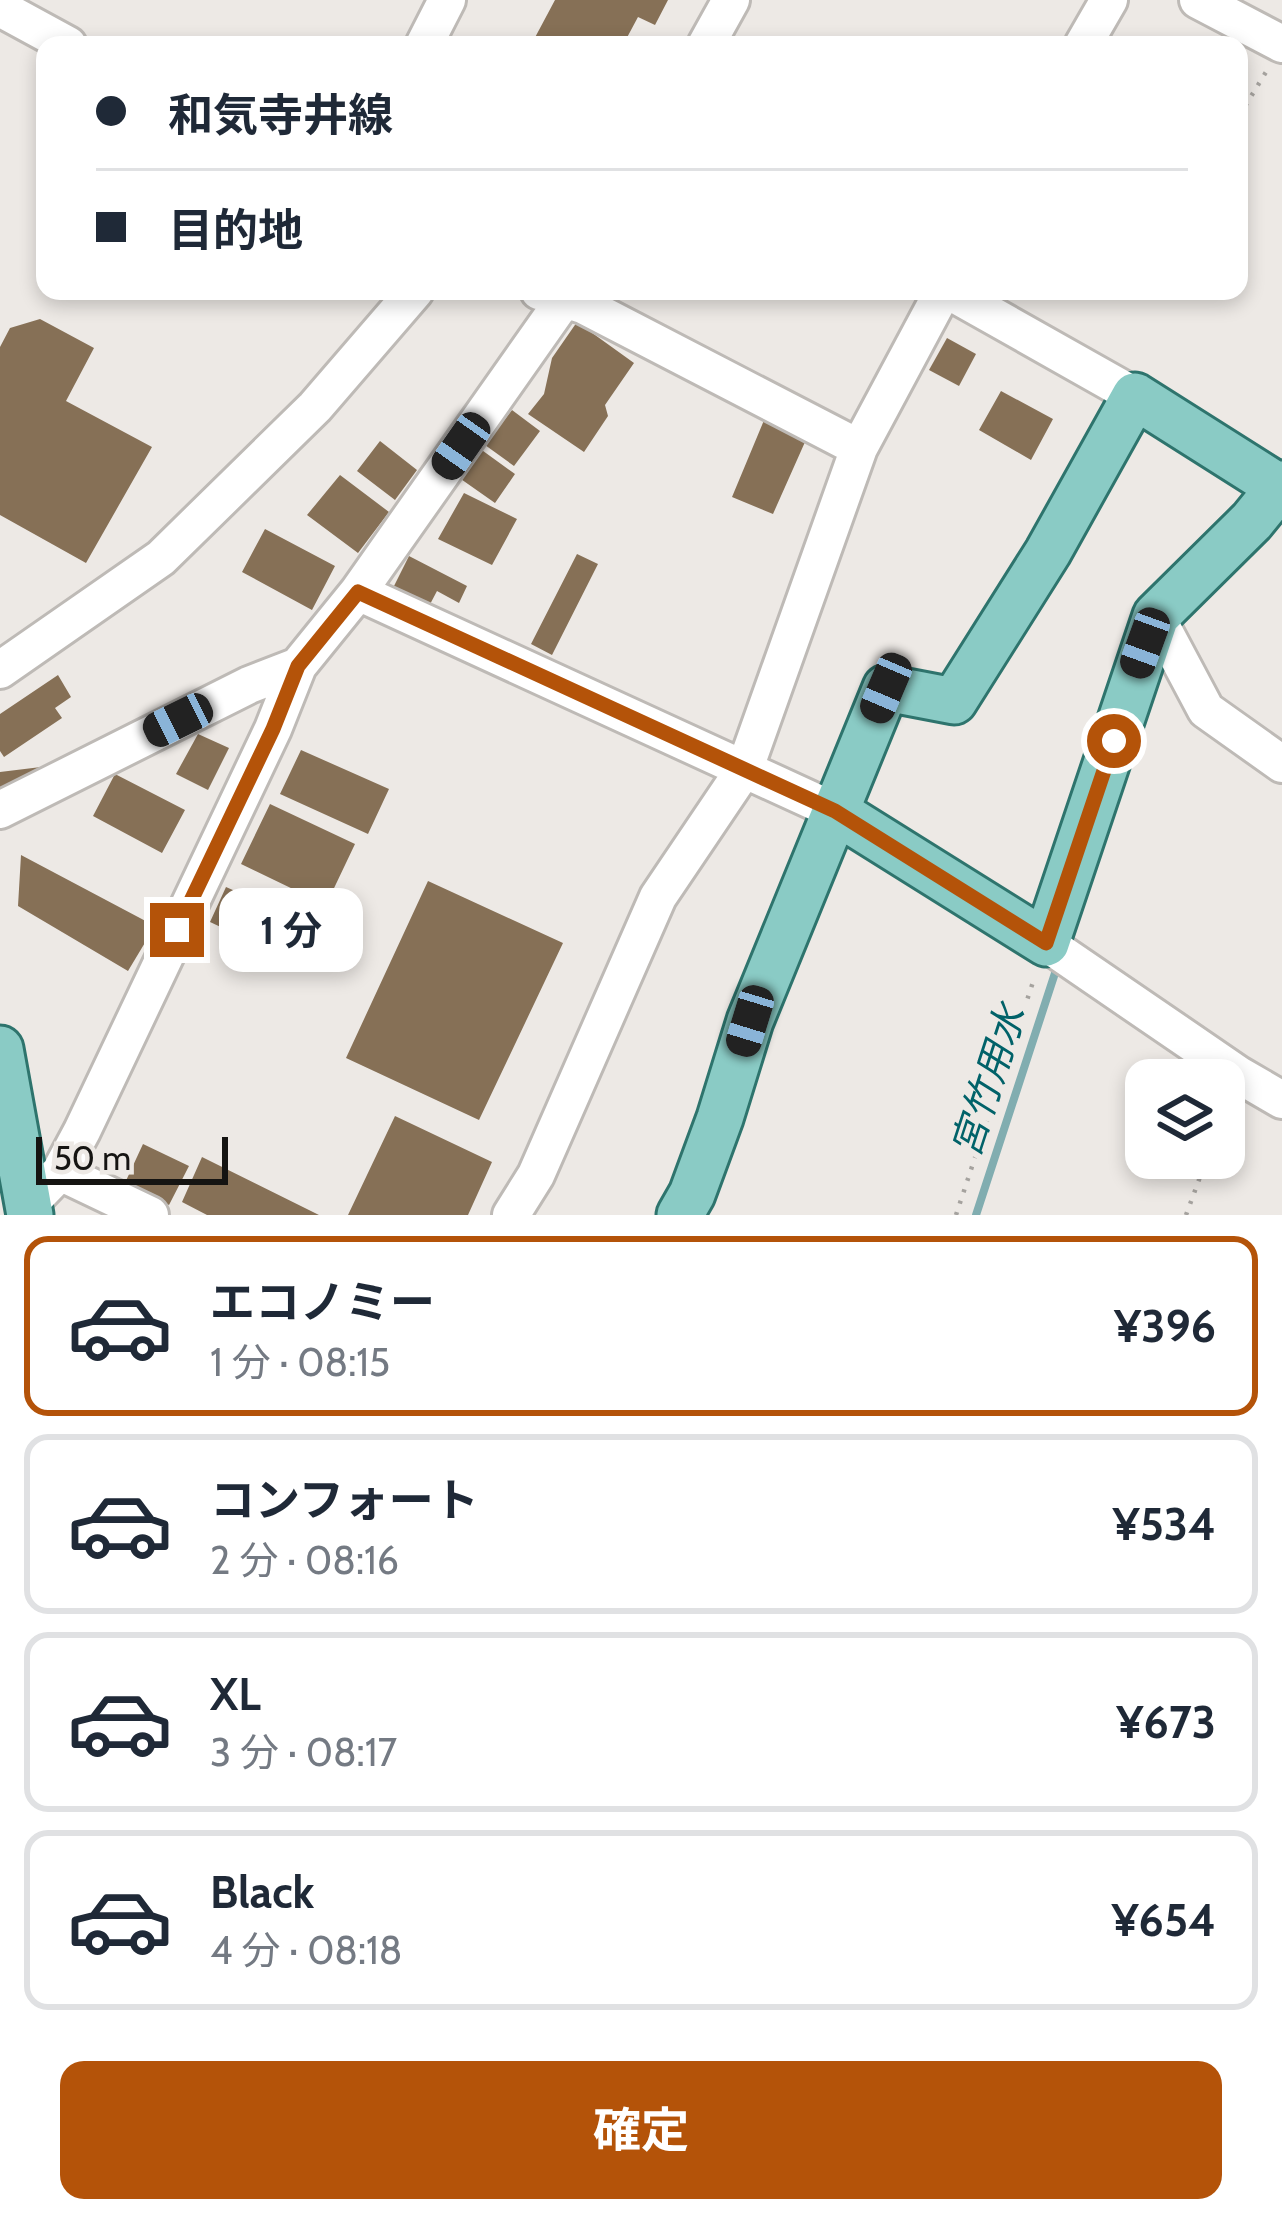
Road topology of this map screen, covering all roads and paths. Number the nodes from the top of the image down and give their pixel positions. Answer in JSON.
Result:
{"nodes":[{"id":1,"x":447,"y":0,"type":"edge"},
{"id":2,"x":731,"y":0,"type":"edge"},
{"id":3,"x":1109,"y":0,"type":"edge"},
{"id":4,"x":1198,"y":0,"type":"edge"},
{"id":5,"x":0,"y":8,"type":"edge"},
{"id":6,"x":58,"y":26,"type":"edge"},
{"id":7,"x":429,"y":36,"type":"edge"},
{"id":8,"x":711,"y":36,"type":"edge"},
{"id":9,"x":1088,"y":36,"type":"edge"},
{"id":10,"x":1277,"y":54,"type":"edge"},
{"id":11,"x":1248,"y":101,"type":"edge"},
{"id":12,"x":407,"y":300,"type":"edge"},
{"id":13,"x":554,"y":300,"type":"edge"},
{"id":14,"x":572,"y":300,"type":"edge"},
{"id":15,"x":941,"y":300,"type":"edge"},
{"id":16,"x":962,"y":300,"type":"edge"},
{"id":17,"x":1135,"y":396,"type":"junction"},
{"id":18,"x":859,"y":448,"type":"junction"},
{"id":19,"x":1281,"y":487,"type":"edge"},
{"id":20,"x":358,"y":592,"type":"junction"},
{"id":21,"x":1156,"y":616,"type":"junction"},
{"id":22,"x":298,"y":666,"type":"junction"},
{"id":23,"x":0,"y":670,"type":"edge"},
{"id":24,"x":1282,"y":764,"type":"edge"},
{"id":25,"x":745,"y":768,"type":"junction"},
{"id":26,"x":0,"y":810,"type":"edge"},
{"id":27,"x":835,"y":811,"type":"junction"},
{"id":28,"x":1046,"y":943,"type":"junction"},
{"id":29,"x":0,"y":1049,"type":"edge"},
{"id":30,"x":1282,"y":1100,"type":"edge"},
{"id":31,"x":60,"y":1172,"type":"junction"},
{"id":32,"x":1199,"y":1179,"type":"edge"},
{"id":33,"x":29,"y":1210,"type":"edge"},
{"id":34,"x":150,"y":1215,"type":"edge"},
{"id":35,"x":511,"y":1215,"type":"edge"},
{"id":36,"x":680,"y":1215,"type":"edge"},
{"id":37,"x":956,"y":1215,"type":"edge"},
{"id":38,"x":1186,"y":1215,"type":"edge"}],
"edges":[{"from":1,"to":7,"type":"street"},
{"from":2,"to":8,"type":"street"},
{"from":3,"to":9,"type":"street"},
{"from":4,"to":10,"type":"street"},
{"from":5,"to":6,"type":"street"},
{"from":10,"to":11,"type":"path"},
{"from":12,"to":23,"type":"street"},
{"from":13,"to":20,"type":"street"},
{"from":14,"to":18,"type":"street"},
{"from":15,"to":18,"type":"street"},
{"from":16,"to":17,"type":"street"},
{"from":17,"to":19,"type":"main road"},
{"from":17,"to":27,"type":"main road"},
{"from":18,"to":25,"type":"street"},
{"from":19,"to":21,"type":"main road"},
{"from":20,"to":22,"type":"street"},
{"from":20,"to":25,"type":"street"},
{"from":21,"to":24,"type":"street"},
{"from":21,"to":28,"type":"main road"},
{"from":22,"to":26,"type":"street"},
{"from":22,"to":31,"type":"street"},
{"from":25,"to":27,"type":"street"},
{"from":25,"to":35,"type":"street"},
{"from":27,"to":28,"type":"main road"},
{"from":27,"to":36,"type":"main road"},
{"from":28,"to":30,"type":"street"},
{"from":28,"to":37,"type":"path"},
{"from":29,"to":33,"type":"main road"},
{"from":31,"to":33,"type":"street"},
{"from":31,"to":34,"type":"street"},
{"from":32,"to":38,"type":"path"}]}
